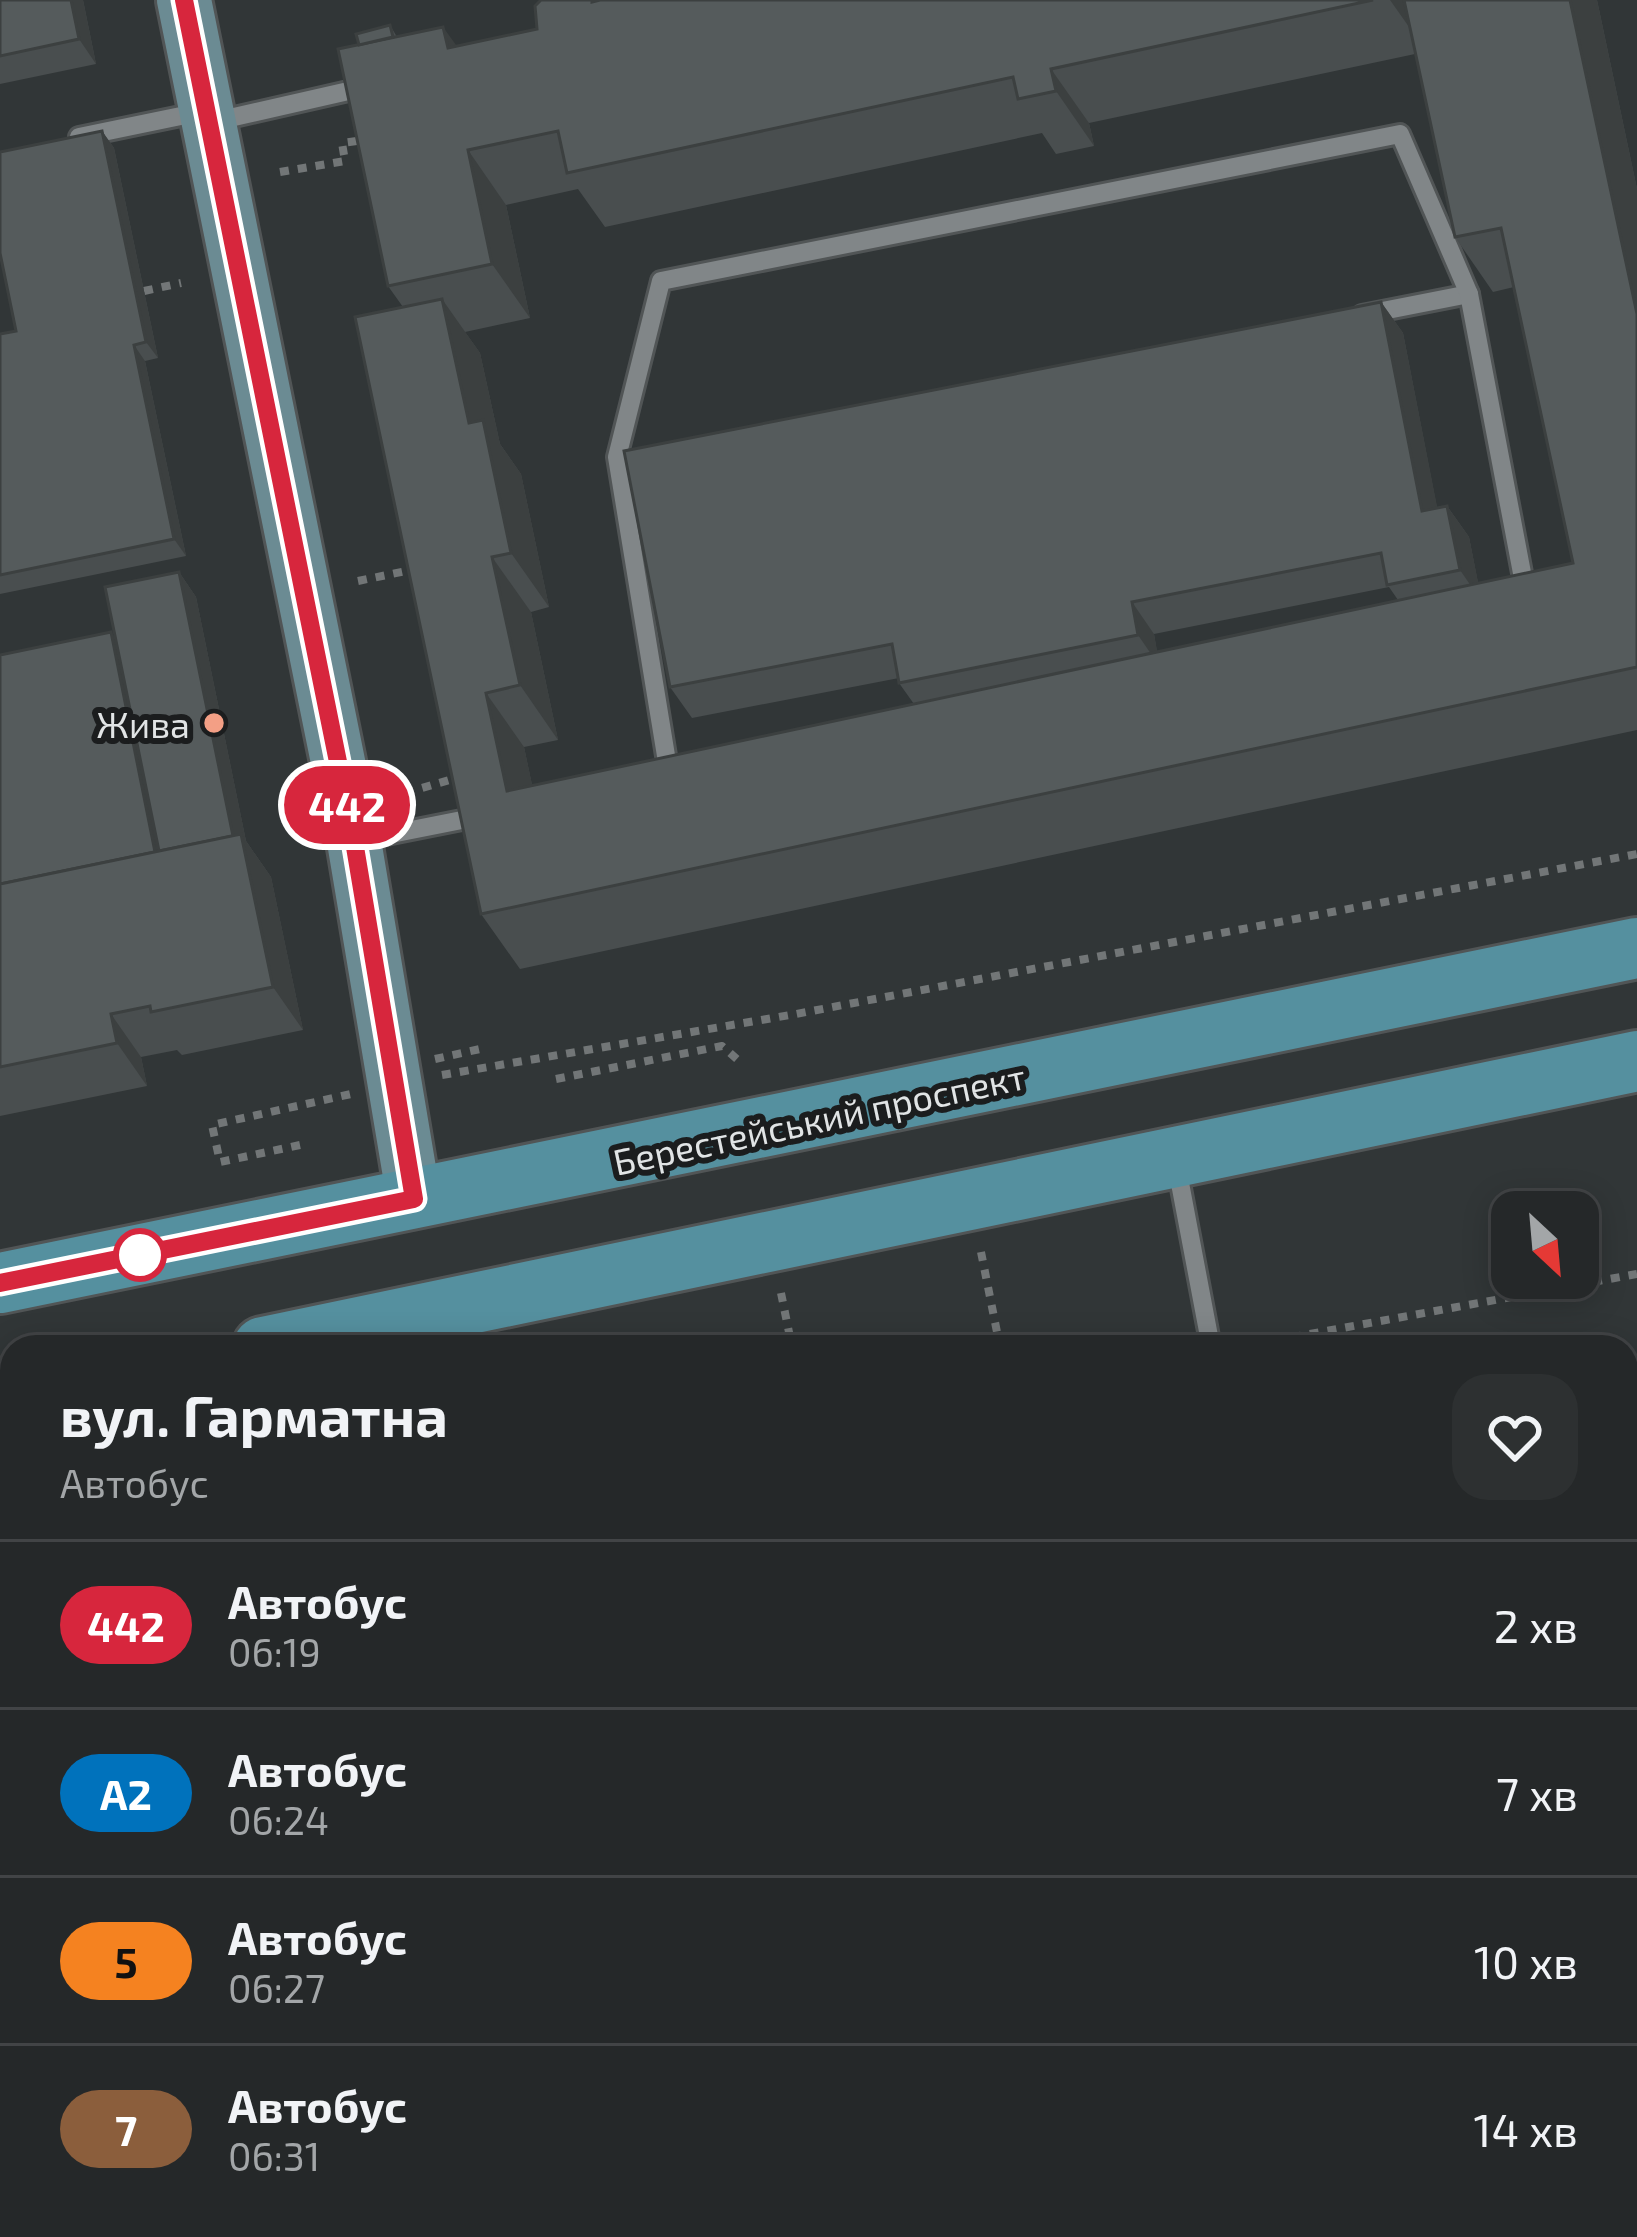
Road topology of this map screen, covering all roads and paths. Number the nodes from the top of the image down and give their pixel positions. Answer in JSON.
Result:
{"nodes":[{"id":1,"x":184,"y":0,"type":"edge"},
{"id":2,"x":395,"y":81,"type":"edge"},
{"id":3,"x":206,"y":117,"type":"junction"},
{"id":4,"x":375,"y":138,"type":"edge"},
{"id":5,"x":66,"y":140,"type":"edge"},
{"id":6,"x":280,"y":172,"type":"dead end"},
{"id":7,"x":181,"y":283,"type":"dead end"},
{"id":8,"x":144,"y":291,"type":"dead end"},
{"id":9,"x":1469,"y":295,"type":"junction"},
{"id":10,"x":1331,"y":321,"type":"edge"},
{"id":11,"x":640,"y":452,"type":"edge"},
{"id":12,"x":616,"y":457,"type":"junction"},
{"id":13,"x":411,"y":548,"type":"edge"},
{"id":14,"x":434,"y":565,"type":"edge"},
{"id":15,"x":415,"y":569,"type":"junction"},
{"id":16,"x":358,"y":581,"type":"dead end"},
{"id":17,"x":419,"y":590,"type":"edge"},
{"id":18,"x":1530,"y":614,"type":"edge"},
{"id":19,"x":452,"y":761,"type":"edge"},
{"id":20,"x":693,"y":775,"type":"edge"},
{"id":21,"x":670,"y":780,"type":"junction"},
{"id":22,"x":647,"y":784,"type":"edge"},
{"id":23,"x":405,"y":793,"type":"dead end"},
{"id":24,"x":487,"y":815,"type":"edge"},
{"id":25,"x":354,"y":841,"type":"junction"},
{"id":26,"x":1637,"y":854,"type":"edge"},
{"id":27,"x":1637,"y":949,"type":"edge"},
{"id":28,"x":739,"y":1061,"type":"dead end"},
{"id":29,"x":1637,"y":1061,"type":"edge"},
{"id":30,"x":469,"y":1069,"type":"dead end"},
{"id":31,"x":556,"y":1079,"type":"dead end"},
{"id":32,"x":358,"y":1093,"type":"dead end"},
{"id":33,"x":300,"y":1145,"type":"dead end"},
{"id":34,"x":1175,"y":1157,"type":"junction"},
{"id":35,"x":414,"y":1199,"type":"junction"},
{"id":36,"x":981,"y":1252,"type":"dead end"},
{"id":37,"x":1637,"y":1274,"type":"edge"},
{"id":38,"x":0,"y":1283,"type":"edge"},
{"id":39,"x":781,"y":1293,"type":"dead end"},
{"id":40,"x":321,"y":1335,"type":"edge"},
{"id":41,"x":790,"y":1335,"type":"edge"},
{"id":42,"x":998,"y":1335,"type":"edge"},
{"id":43,"x":1209,"y":1335,"type":"edge"},
{"id":44,"x":1304,"y":1335,"type":"edge"}],
"edges":[{"from":1,"to":3,"type":"street"},
{"from":2,"to":3,"type":"lane"},
{"from":3,"to":5,"type":"lane"},
{"from":3,"to":25,"type":"street"},
{"from":4,"to":6,"type":"path"},
{"from":7,"to":8,"type":"path"},
{"from":9,"to":10,"type":"lane"},
{"from":9,"to":12,"type":"lane"},
{"from":9,"to":18,"type":"lane"},
{"from":11,"to":12,"type":"lane"},
{"from":12,"to":21,"type":"lane"},
{"from":13,"to":15,"type":"path"},
{"from":14,"to":15,"type":"path"},
{"from":15,"to":16,"type":"path"},
{"from":15,"to":17,"type":"path"},
{"from":19,"to":23,"type":"path"},
{"from":20,"to":21,"type":"lane"},
{"from":21,"to":22,"type":"lane"},
{"from":24,"to":25,"type":"lane"},
{"from":25,"to":35,"type":"street"},
{"from":26,"to":30,"type":"path"},
{"from":27,"to":35,"type":"main road","name":"Берестейський проспект"},
{"from":28,"to":31,"type":"path"},
{"from":29,"to":34,"type":"main road"},
{"from":32,"to":33,"type":"path"},
{"from":34,"to":40,"type":"main road"},
{"from":34,"to":43,"type":"lane"},
{"from":35,"to":38,"type":"main road","name":"Берестейський проспект"},
{"from":36,"to":42,"type":"path"},
{"from":37,"to":44,"type":"path"},
{"from":39,"to":41,"type":"path"}]}
